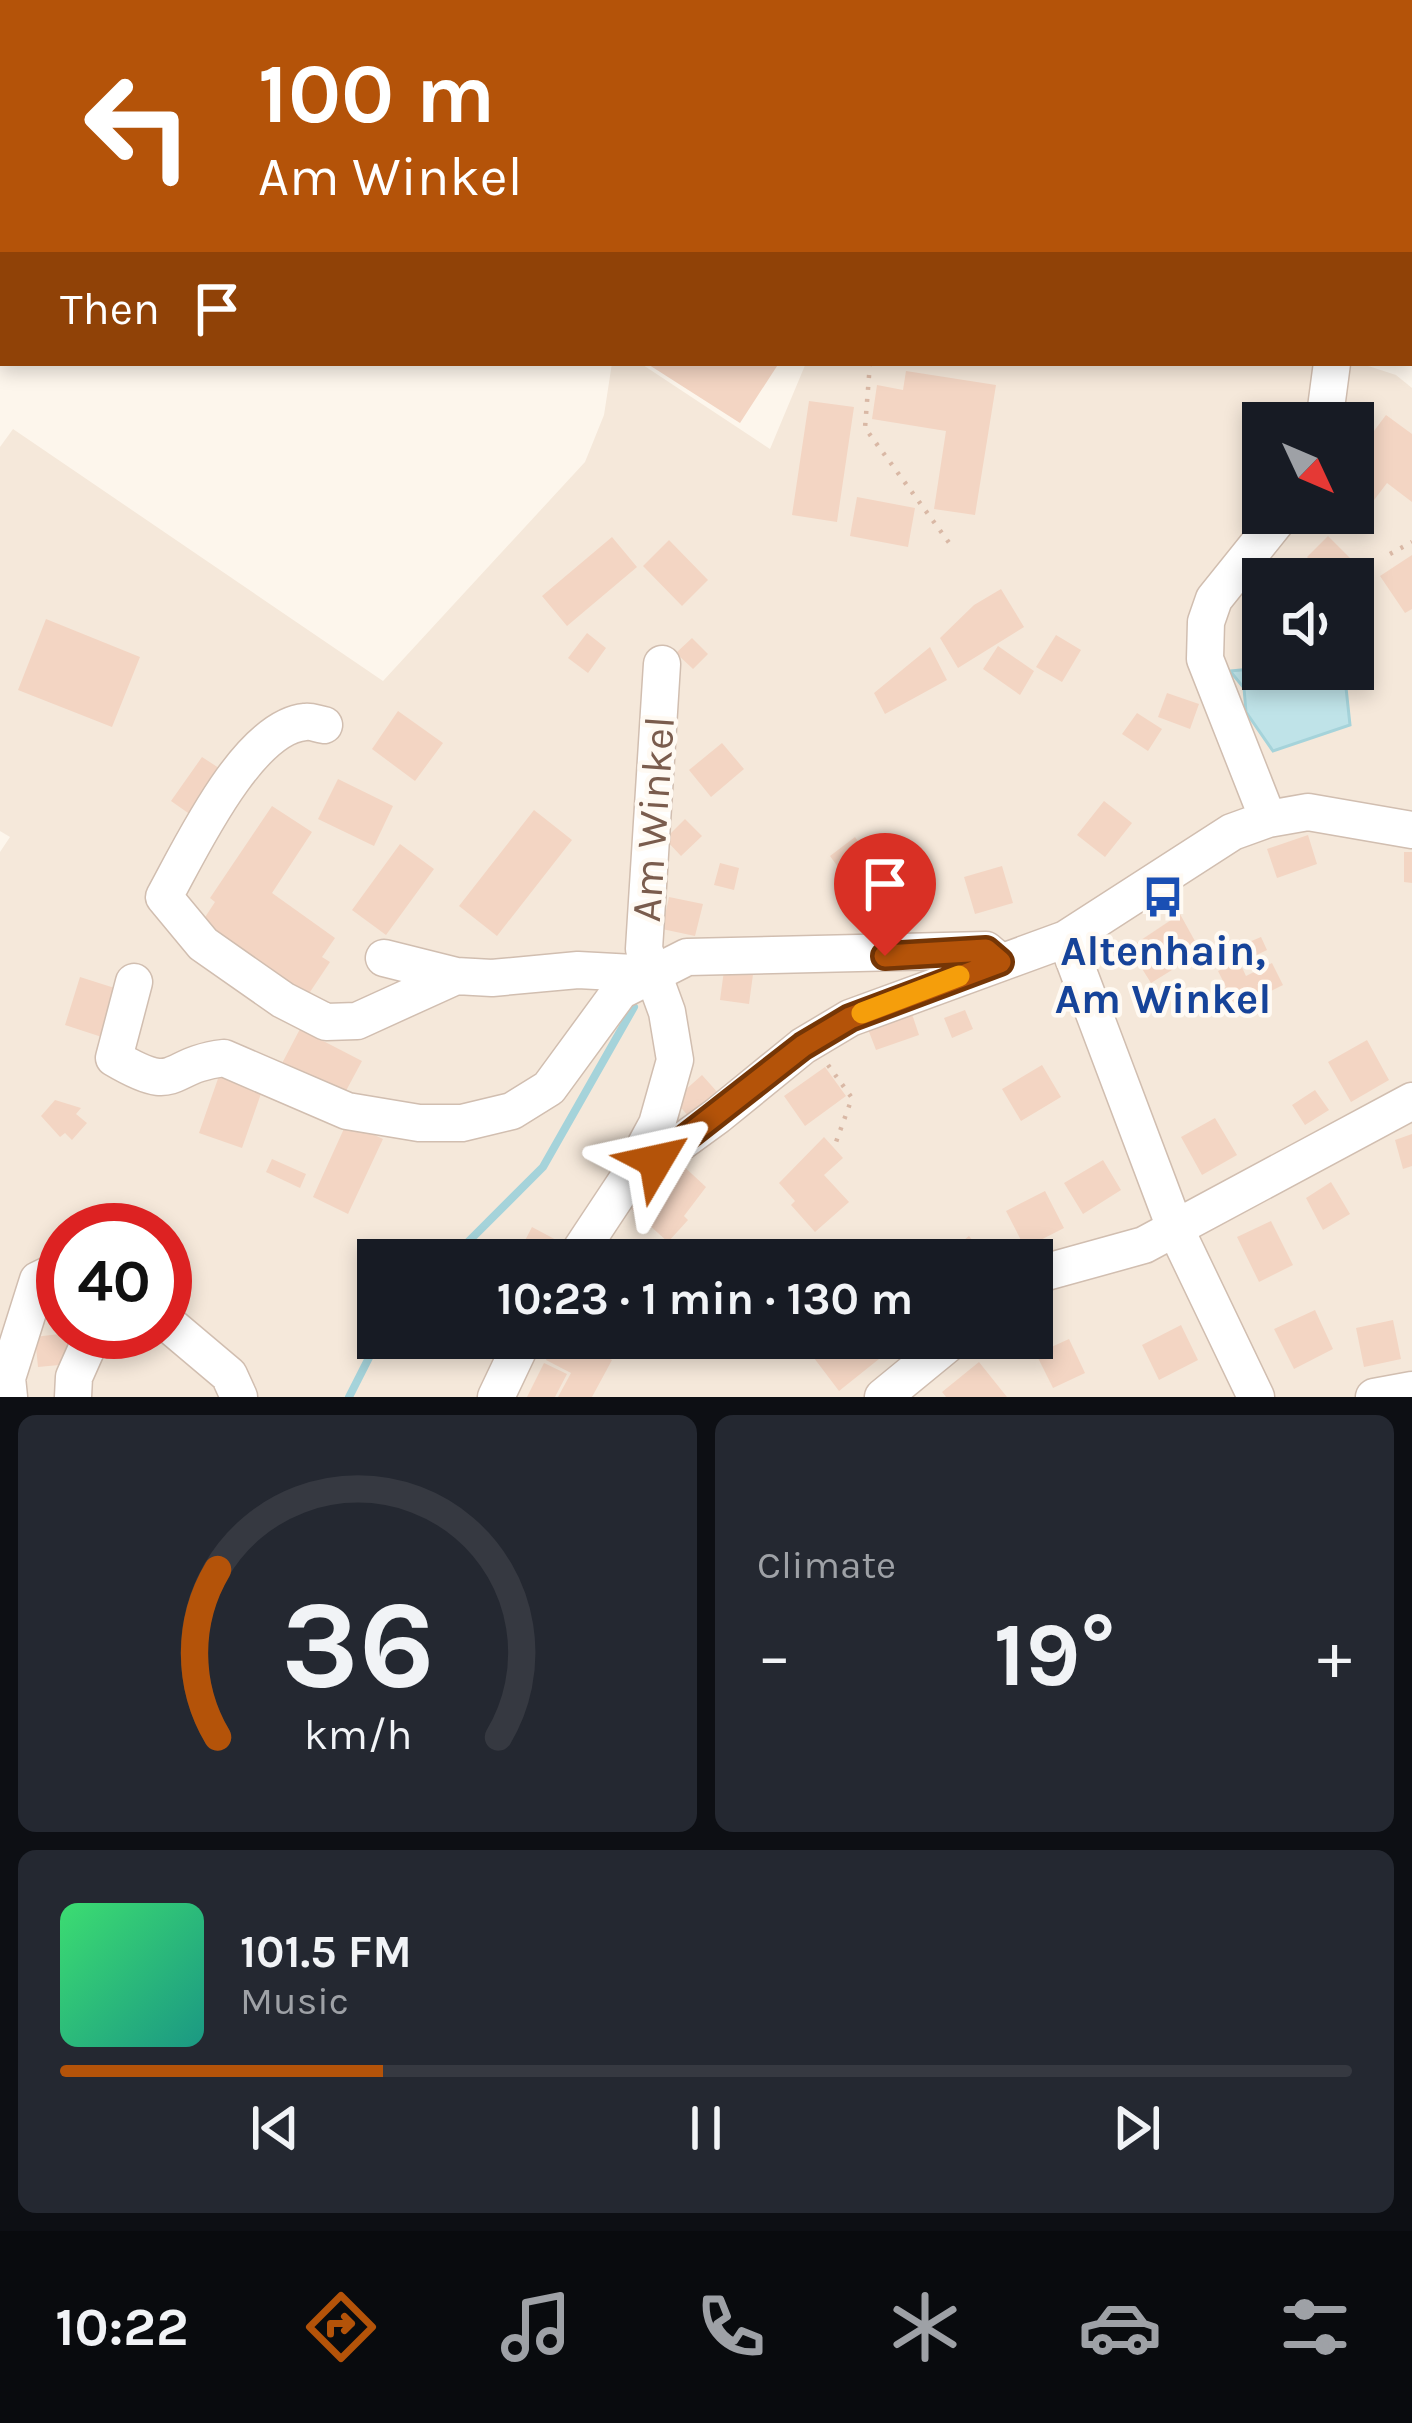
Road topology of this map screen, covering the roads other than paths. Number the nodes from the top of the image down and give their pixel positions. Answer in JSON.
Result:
{"nodes":[{"id":1,"x":1332,"y":366,"type":"edge"},
{"id":2,"x":1327,"y":402,"type":"edge"},
{"id":3,"x":1266,"y":534,"type":"edge"},
{"id":4,"x":662,"y":664,"type":"dead end"},
{"id":5,"x":324,"y":725,"type":"dead end"},
{"id":6,"x":1268,"y":819,"type":"junction"},
{"id":7,"x":1412,"y":830,"type":"edge"},
{"id":8,"x":1066,"y":938,"type":"junction"},
{"id":9,"x":384,"y":958,"type":"dead end"},
{"id":10,"x":1000,"y":962,"type":"junction"},
{"id":11,"x":652,"y":974,"type":"junction"},
{"id":12,"x":456,"y":976,"type":"junction"},
{"id":13,"x":134,"y":982,"type":"dead end"},
{"id":14,"x":1412,"y":1101,"type":"edge"},
{"id":15,"x":625,"y":1183,"type":"junction"},
{"id":16,"x":1175,"y":1228,"type":"junction"},
{"id":17,"x":588,"y":1239,"type":"edge"},
{"id":18,"x":1053,"y":1270,"type":"edge"},
{"id":19,"x":36,"y":1286,"type":"edge"},
{"id":20,"x":192,"y":1344,"type":"edge"},
{"id":21,"x":82,"y":1359,"type":"edge"},
{"id":22,"x":514,"y":1359,"type":"edge"},
{"id":23,"x":929,"y":1359,"type":"edge"},
{"id":24,"x":1412,"y":1390,"type":"edge"},
{"id":25,"x":9,"y":1397,"type":"edge"},
{"id":26,"x":73,"y":1397,"type":"edge"},
{"id":27,"x":238,"y":1397,"type":"edge"},
{"id":28,"x":496,"y":1397,"type":"edge"},
{"id":29,"x":883,"y":1397,"type":"edge"},
{"id":30,"x":1256,"y":1397,"type":"edge"},
{"id":31,"x":1374,"y":1397,"type":"edge"}],
"edges":[{"from":1,"to":2,"type":"street"},
{"from":3,"to":6,"type":"street"},
{"from":4,"to":11,"type":"street","name":"Am Winkel"},
{"from":5,"to":12,"type":"street"},
{"from":6,"to":7,"type":"street"},
{"from":6,"to":8,"type":"street"},
{"from":8,"to":10,"type":"street"},
{"from":8,"to":16,"type":"street"},
{"from":9,"to":12,"type":"street"},
{"from":10,"to":11,"type":"street","name":"Am Winkel"},
{"from":10,"to":15,"type":"street"},
{"from":11,"to":12,"type":"street"},
{"from":11,"to":13,"type":"street"},
{"from":11,"to":15,"type":"street","name":"Am Winkel"},
{"from":14,"to":16,"type":"street"},
{"from":15,"to":17,"type":"street"},
{"from":16,"to":18,"type":"street"},
{"from":16,"to":30,"type":"street"},
{"from":19,"to":25,"type":"street"},
{"from":20,"to":27,"type":"street"},
{"from":21,"to":26,"type":"street"},
{"from":22,"to":28,"type":"street"},
{"from":23,"to":29,"type":"street"},
{"from":24,"to":31,"type":"street"}]}
